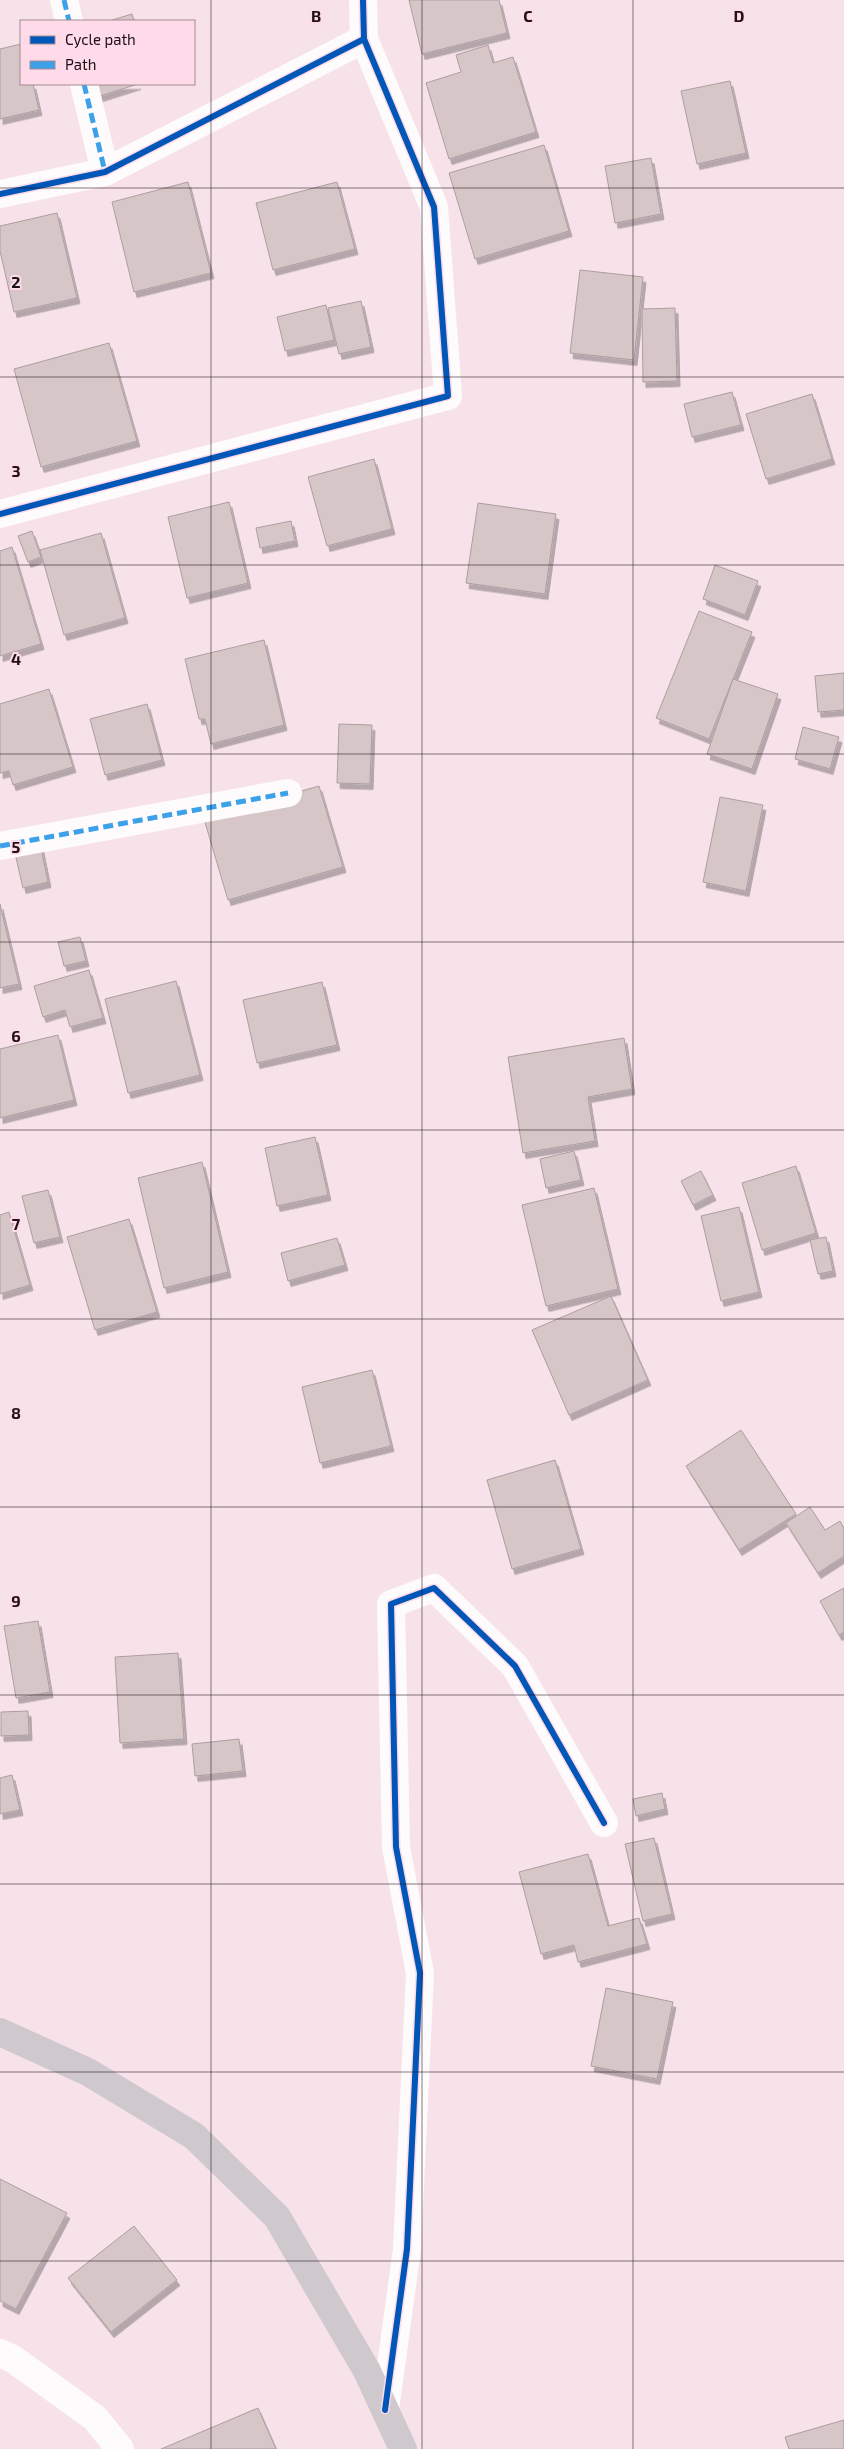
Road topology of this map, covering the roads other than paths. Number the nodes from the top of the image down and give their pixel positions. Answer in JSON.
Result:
{"nodes":[{"id":1,"x":64,"y":0,"type":"edge"},
{"id":2,"x":363,"y":0,"type":"edge"},
{"id":3,"x":69,"y":20,"type":"edge"},
{"id":4,"x":364,"y":39,"type":"junction"},
{"id":5,"x":84,"y":85,"type":"edge"},
{"id":6,"x":105,"y":172,"type":"junction"},
{"id":7,"x":0,"y":194,"type":"edge"},
{"id":8,"x":0,"y":514,"type":"edge"},
{"id":9,"x":288,"y":793,"type":"dead end"},
{"id":10,"x":0,"y":846,"type":"edge"},
{"id":11,"x":604,"y":1824,"type":"dead end"},
{"id":12,"x":0,"y":2032,"type":"edge"},
{"id":13,"x":0,"y":2353,"type":"edge"},
{"id":14,"x":385,"y":2410,"type":"junction"},
{"id":15,"x":120,"y":2449,"type":"edge"},
{"id":16,"x":403,"y":2449,"type":"edge"}],
"edges":[{"from":1,"to":3,"type":"street"},
{"from":2,"to":4,"type":"street"},
{"from":4,"to":6,"type":"street"},
{"from":4,"to":8,"type":"street"},
{"from":5,"to":6,"type":"street"},
{"from":6,"to":7,"type":"street"},
{"from":9,"to":10,"type":"street"},
{"from":11,"to":14,"type":"street"},
{"from":12,"to":14,"type":"main road"},
{"from":13,"to":15,"type":"street"},
{"from":14,"to":16,"type":"main road"}]}
